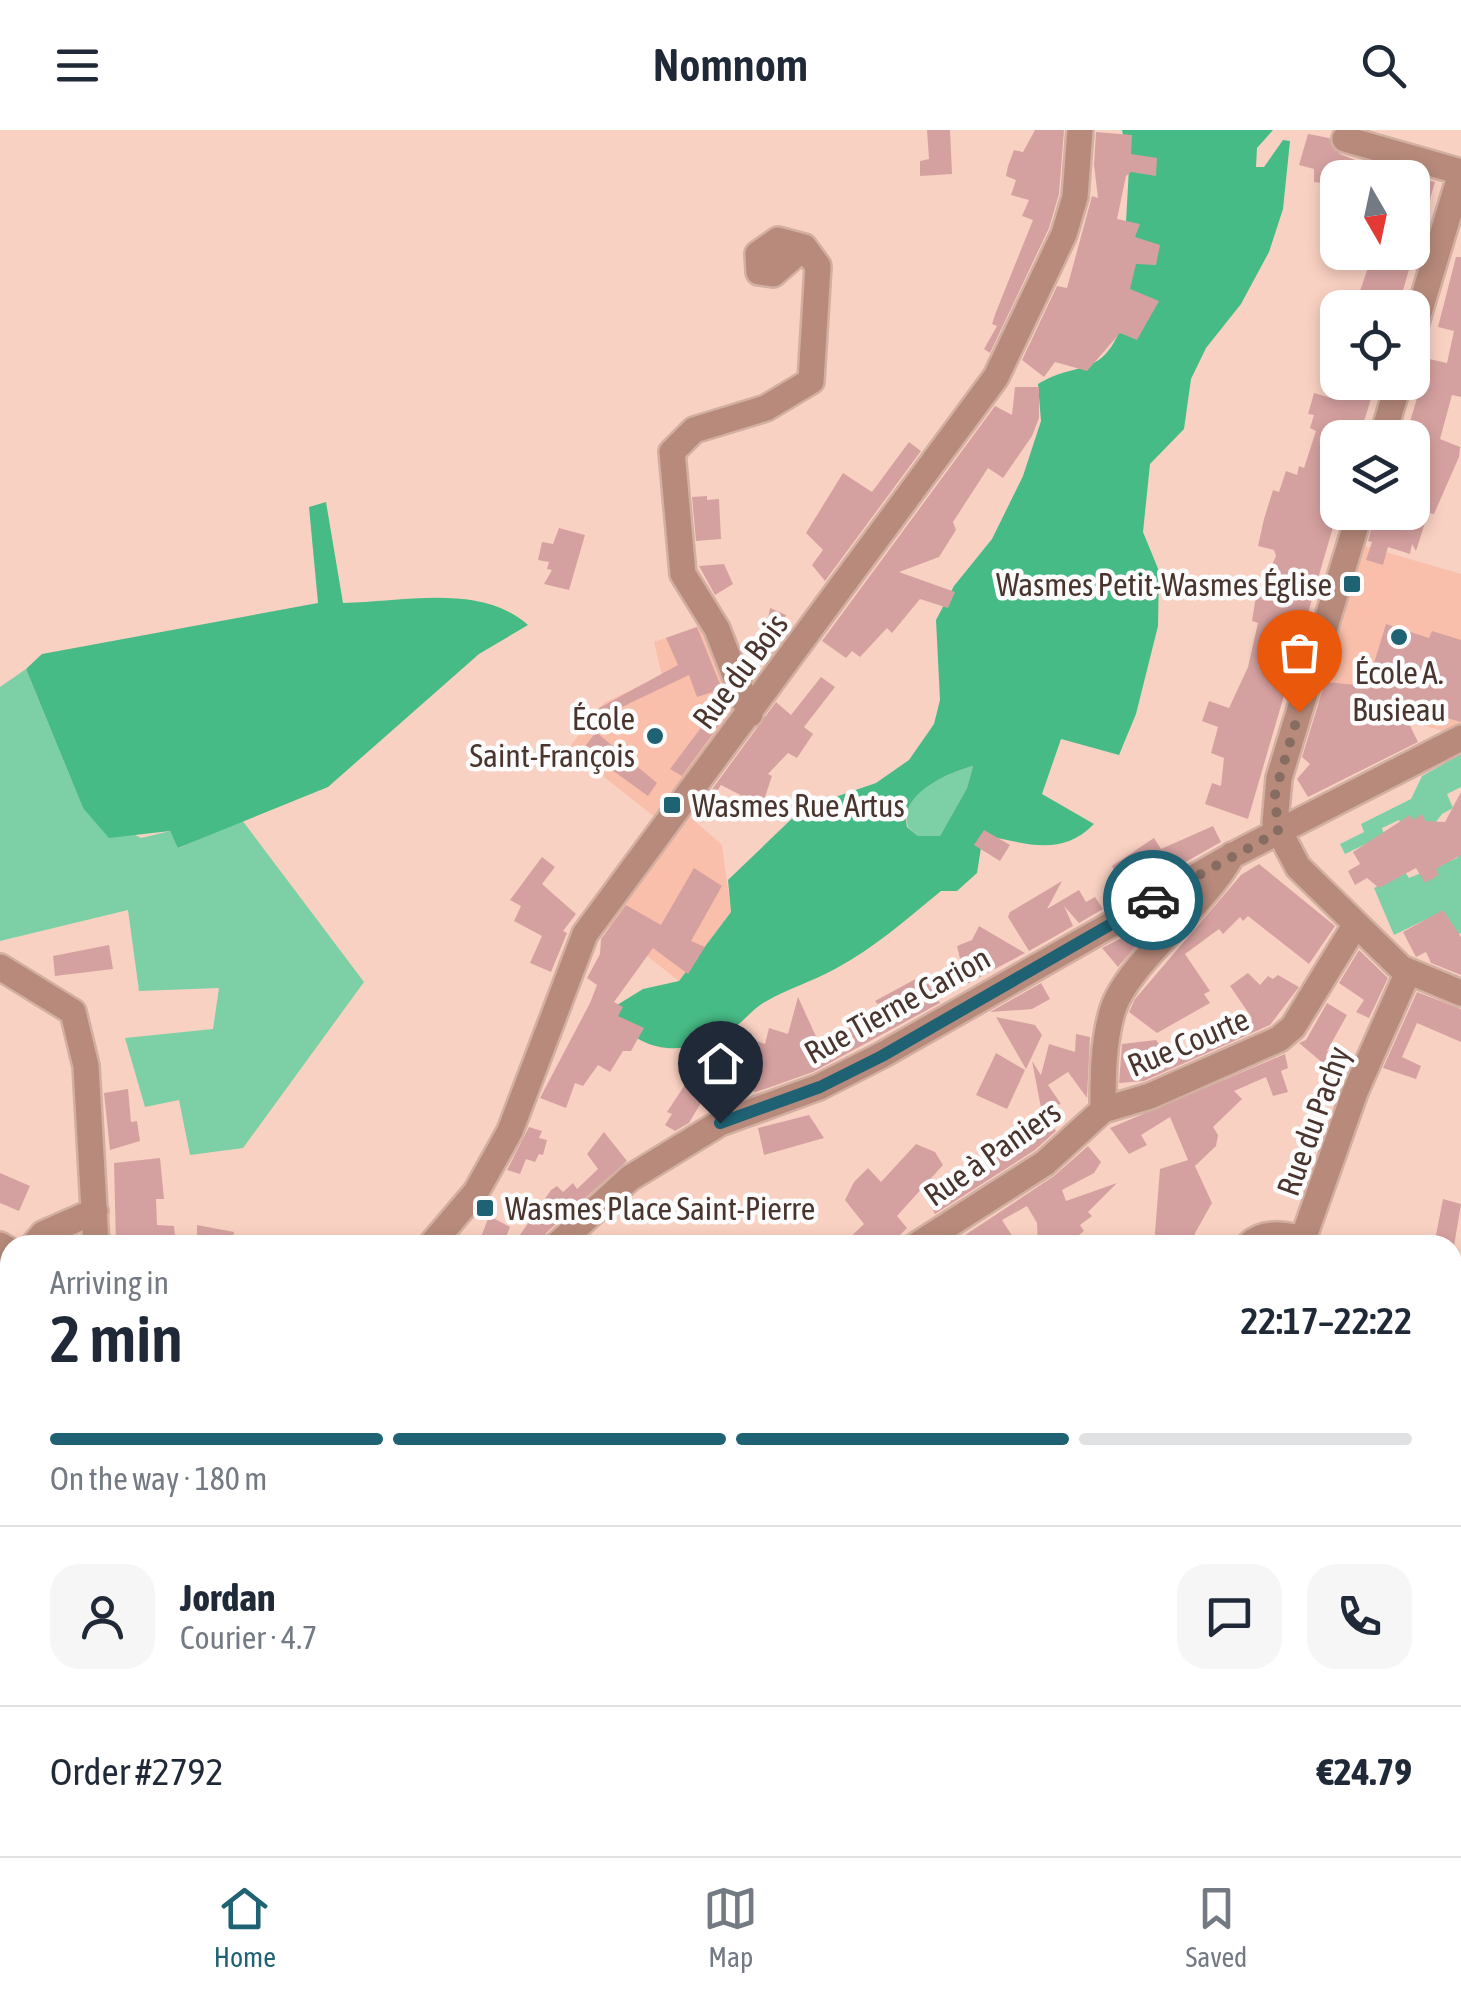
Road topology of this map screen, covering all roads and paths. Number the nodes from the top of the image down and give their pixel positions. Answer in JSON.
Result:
{"nodes":[{"id":1,"x":1080,"y":130,"type":"edge"},
{"id":2,"x":1344,"y":138,"type":"dead end"},
{"id":3,"x":1461,"y":172,"type":"edge"},
{"id":4,"x":804,"y":247,"type":"dead end"},
{"id":5,"x":1426,"y":290,"type":"edge"},
{"id":6,"x":1355,"y":530,"type":"edge"},
{"id":7,"x":750,"y":714,"type":"junction"},
{"id":8,"x":1461,"y":738,"type":"edge"},
{"id":9,"x":1278,"y":832,"type":"junction"},
{"id":10,"x":1232,"y":855,"type":"junction"},
{"id":11,"x":1356,"y":924,"type":"junction"},
{"id":12,"x":0,"y":966,"type":"edge"},
{"id":13,"x":1408,"y":972,"type":"junction"},
{"id":14,"x":1461,"y":993,"type":"edge"},
{"id":15,"x":1103,"y":1110,"type":"junction"},
{"id":16,"x":94,"y":1211,"type":"junction"},
{"id":17,"x":42,"y":1235,"type":"edge"},
{"id":18,"x":95,"y":1235,"type":"edge"},
{"id":19,"x":439,"y":1235,"type":"edge"},
{"id":20,"x":568,"y":1235,"type":"edge"},
{"id":21,"x":933,"y":1235,"type":"edge"},
{"id":22,"x":1316,"y":1235,"type":"edge"}],
"edges":[{"from":1,"to":7,"type":"street","name":"Rue du Bois"},
{"from":2,"to":3,"type":"street"},
{"from":3,"to":5,"type":"street"},
{"from":4,"to":7,"type":"street"},
{"from":6,"to":9,"type":"street"},
{"from":7,"to":19,"type":"street","name":"Rue du Bois"},
{"from":8,"to":9,"type":"street","name":"Rue Tierne Carion"},
{"from":9,"to":10,"type":"street","name":"Rue Tierne Carion"},
{"from":9,"to":11,"type":"street"},
{"from":10,"to":15,"type":"street","name":"Rue à Paniers"},
{"from":10,"to":20,"type":"street","name":"Rue Tierne Carion"},
{"from":11,"to":13,"type":"street"},
{"from":11,"to":15,"type":"street","name":"Rue Courte"},
{"from":12,"to":16,"type":"street"},
{"from":13,"to":14,"type":"street"},
{"from":13,"to":22,"type":"street","name":"Rue du Pachy"},
{"from":15,"to":21,"type":"street","name":"Rue à Paniers"},
{"from":16,"to":17,"type":"street"},
{"from":16,"to":18,"type":"street"}]}
